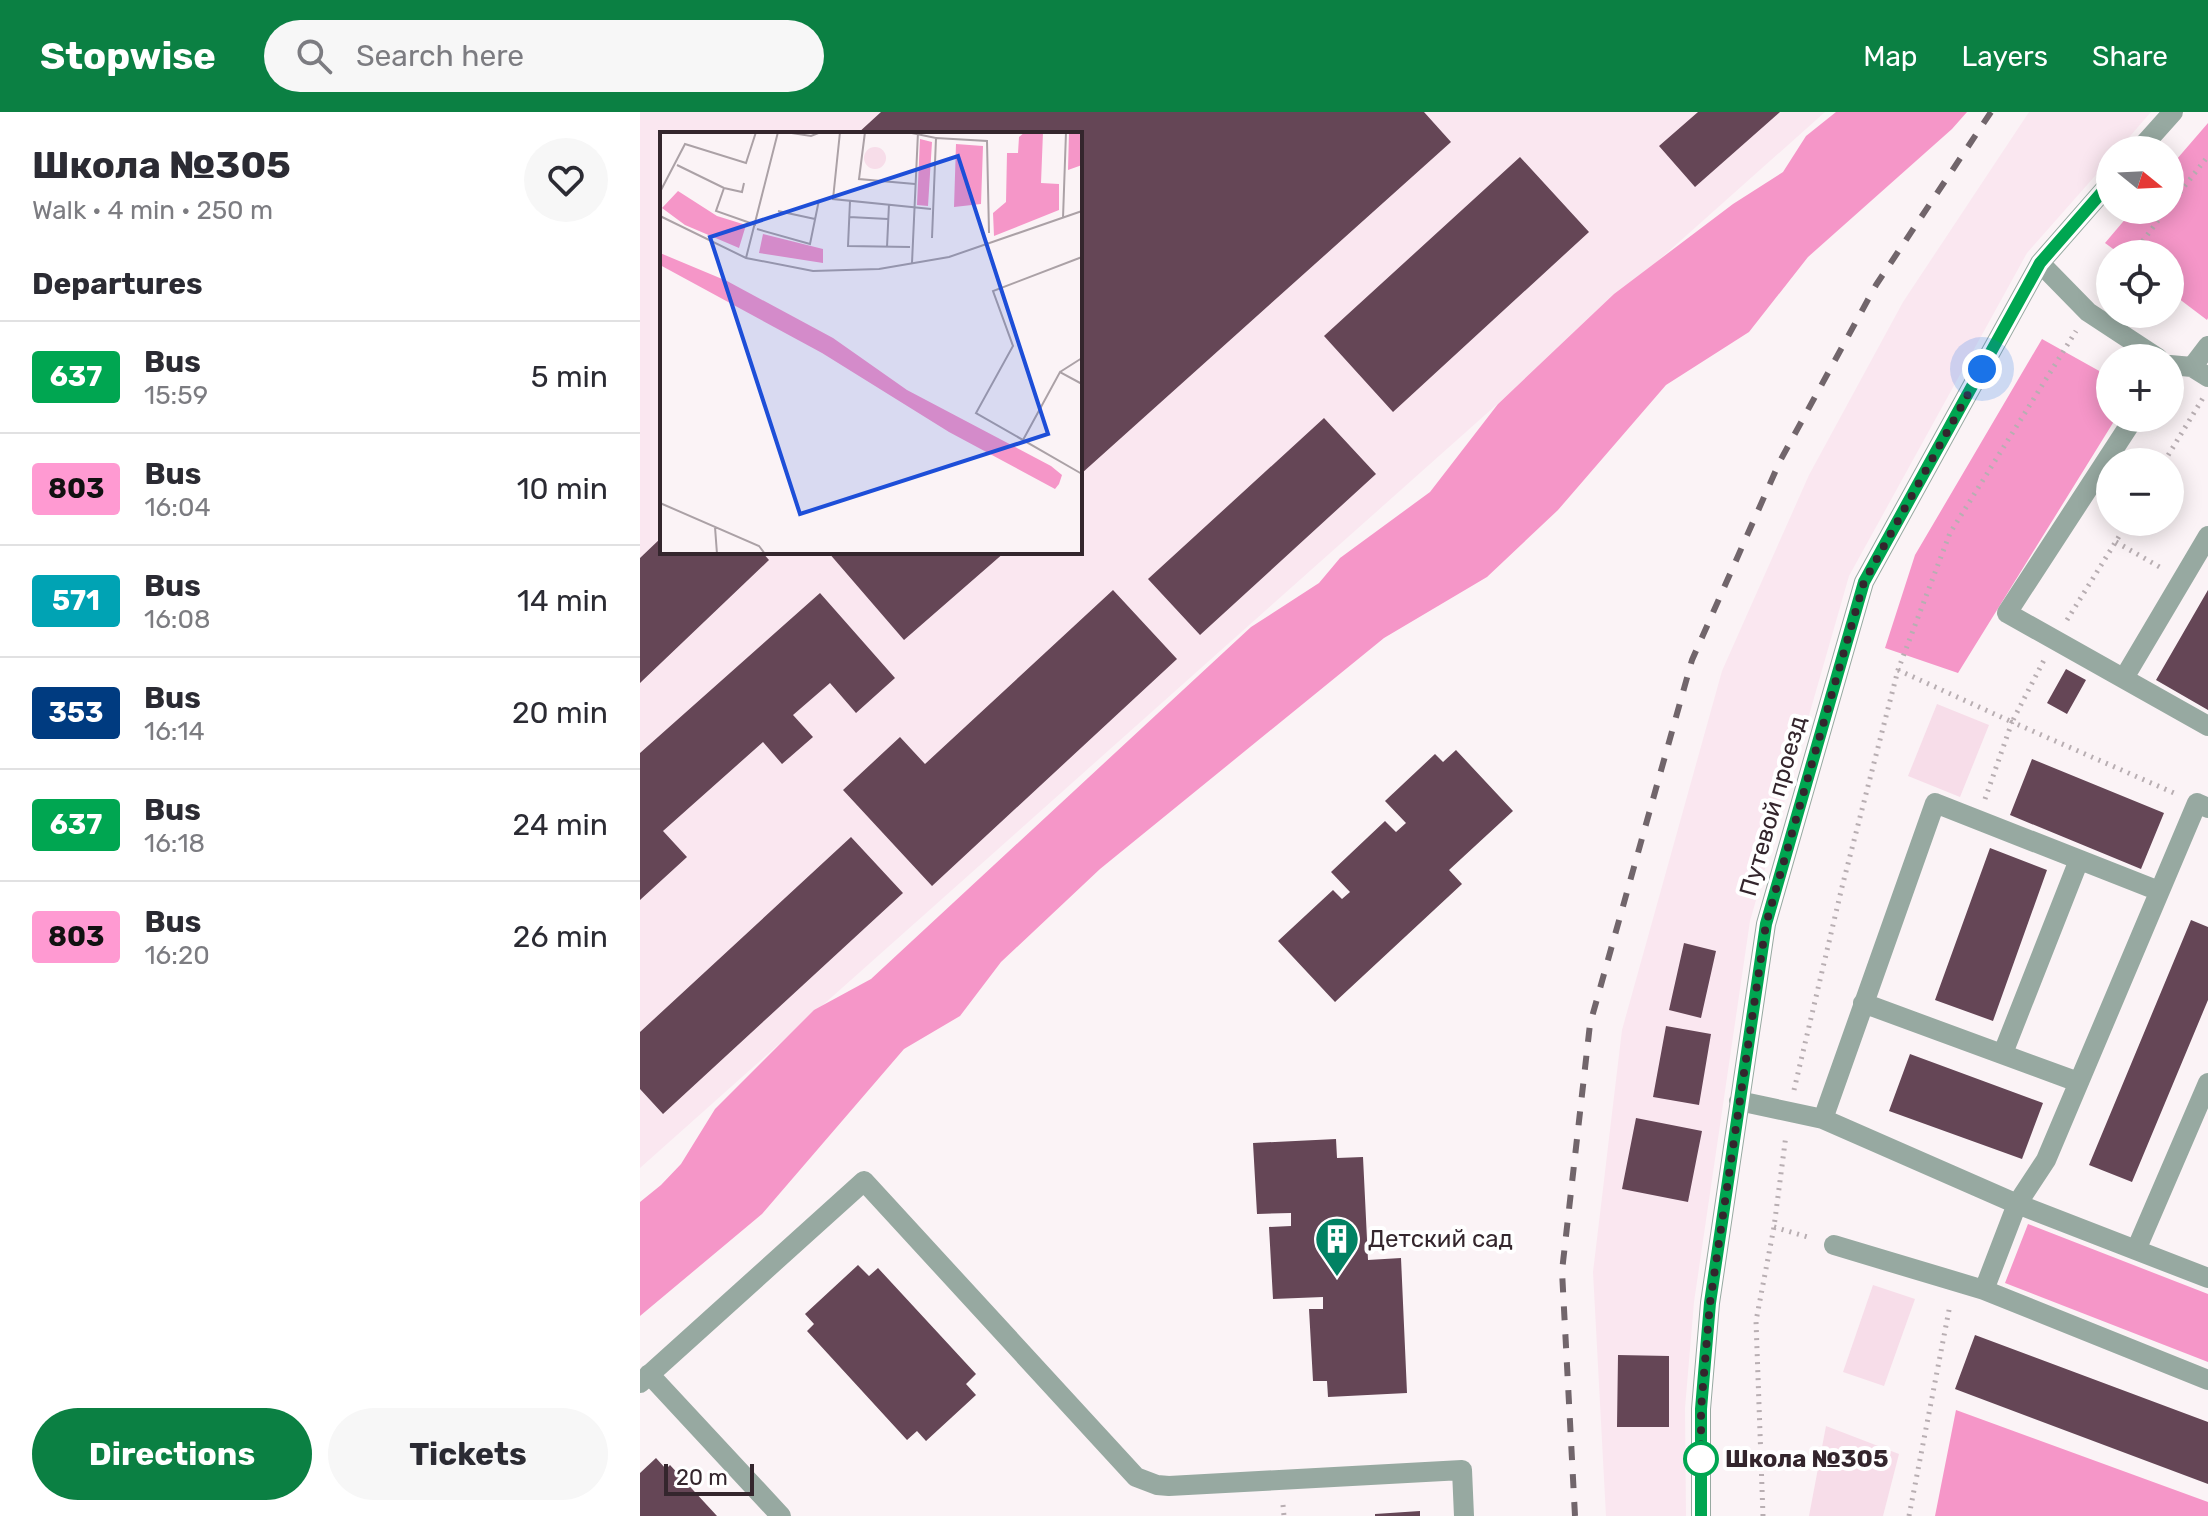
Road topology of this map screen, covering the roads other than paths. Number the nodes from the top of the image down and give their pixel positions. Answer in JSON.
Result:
{"nodes":[{"id":1,"x":2173,"y":112,"type":"edge"},
{"id":2,"x":2152,"y":136,"type":"edge"},
{"id":3,"x":2096,"y":199,"type":"edge"},
{"id":4,"x":2040,"y":263,"type":"junction"},
{"id":5,"x":2137,"y":344,"type":"edge"},
{"id":6,"x":2208,"y":346,"type":"edge"},
{"id":7,"x":2200,"y":372,"type":"edge"},
{"id":8,"x":2125,"y":432,"type":"edge"},
{"id":9,"x":2208,"y":536,"type":"edge"},
{"id":10,"x":2124,"y":678,"type":"junction"},
{"id":11,"x":2208,"y":726,"type":"edge"},
{"id":12,"x":2203,"y":806,"type":"edge"},
{"id":13,"x":2079,"y":860,"type":"junction"},
{"id":14,"x":2159,"y":891,"type":"junction"},
{"id":15,"x":1863,"y":1003,"type":"junction"},
{"id":16,"x":2003,"y":1053,"type":"junction"},
{"id":17,"x":2078,"y":1082,"type":"junction"},
{"id":18,"x":2208,"y":1083,"type":"edge"},
{"id":19,"x":1739,"y":1101,"type":"junction"},
{"id":20,"x":1823,"y":1119,"type":"junction"},
{"id":21,"x":2017,"y":1204,"type":"junction"},
{"id":22,"x":1834,"y":1245,"type":"road end"},
{"id":23,"x":2136,"y":1250,"type":"junction"},
{"id":24,"x":2208,"y":1278,"type":"edge"},
{"id":25,"x":1984,"y":1290,"type":"junction"},
{"id":26,"x":645,"y":1379,"type":"edge"},
{"id":27,"x":2208,"y":1380,"type":"edge"},
{"id":28,"x":781,"y":1516,"type":"edge"},
{"id":29,"x":1464,"y":1516,"type":"edge"},
{"id":30,"x":1701,"y":1516,"type":"edge"}],
"edges":[{"from":1,"to":2,"type":"street"},
{"from":3,"to":4,"type":"street","name":"Путевой проезд"},
{"from":4,"to":5,"type":"street"},
{"from":4,"to":19,"type":"street","name":"Путевой проезд"},
{"from":6,"to":7,"type":"street"},
{"from":8,"to":10,"type":"street"},
{"from":9,"to":10,"type":"street"},
{"from":10,"to":11,"type":"street"},
{"from":12,"to":14,"type":"street"},
{"from":13,"to":14,"type":"street"},
{"from":13,"to":15,"type":"street"},
{"from":13,"to":16,"type":"street"},
{"from":14,"to":17,"type":"street"},
{"from":15,"to":16,"type":"street"},
{"from":15,"to":20,"type":"street"},
{"from":16,"to":17,"type":"street"},
{"from":17,"to":21,"type":"street"},
{"from":18,"to":23,"type":"street"},
{"from":19,"to":20,"type":"street"},
{"from":19,"to":30,"type":"street","name":"Путевой проезд"},
{"from":20,"to":21,"type":"street"},
{"from":21,"to":23,"type":"street"},
{"from":21,"to":25,"type":"street"},
{"from":22,"to":25,"type":"street"},
{"from":23,"to":24,"type":"street"},
{"from":25,"to":27,"type":"street"},
{"from":26,"to":28,"type":"street"},
{"from":26,"to":29,"type":"street"}]}
